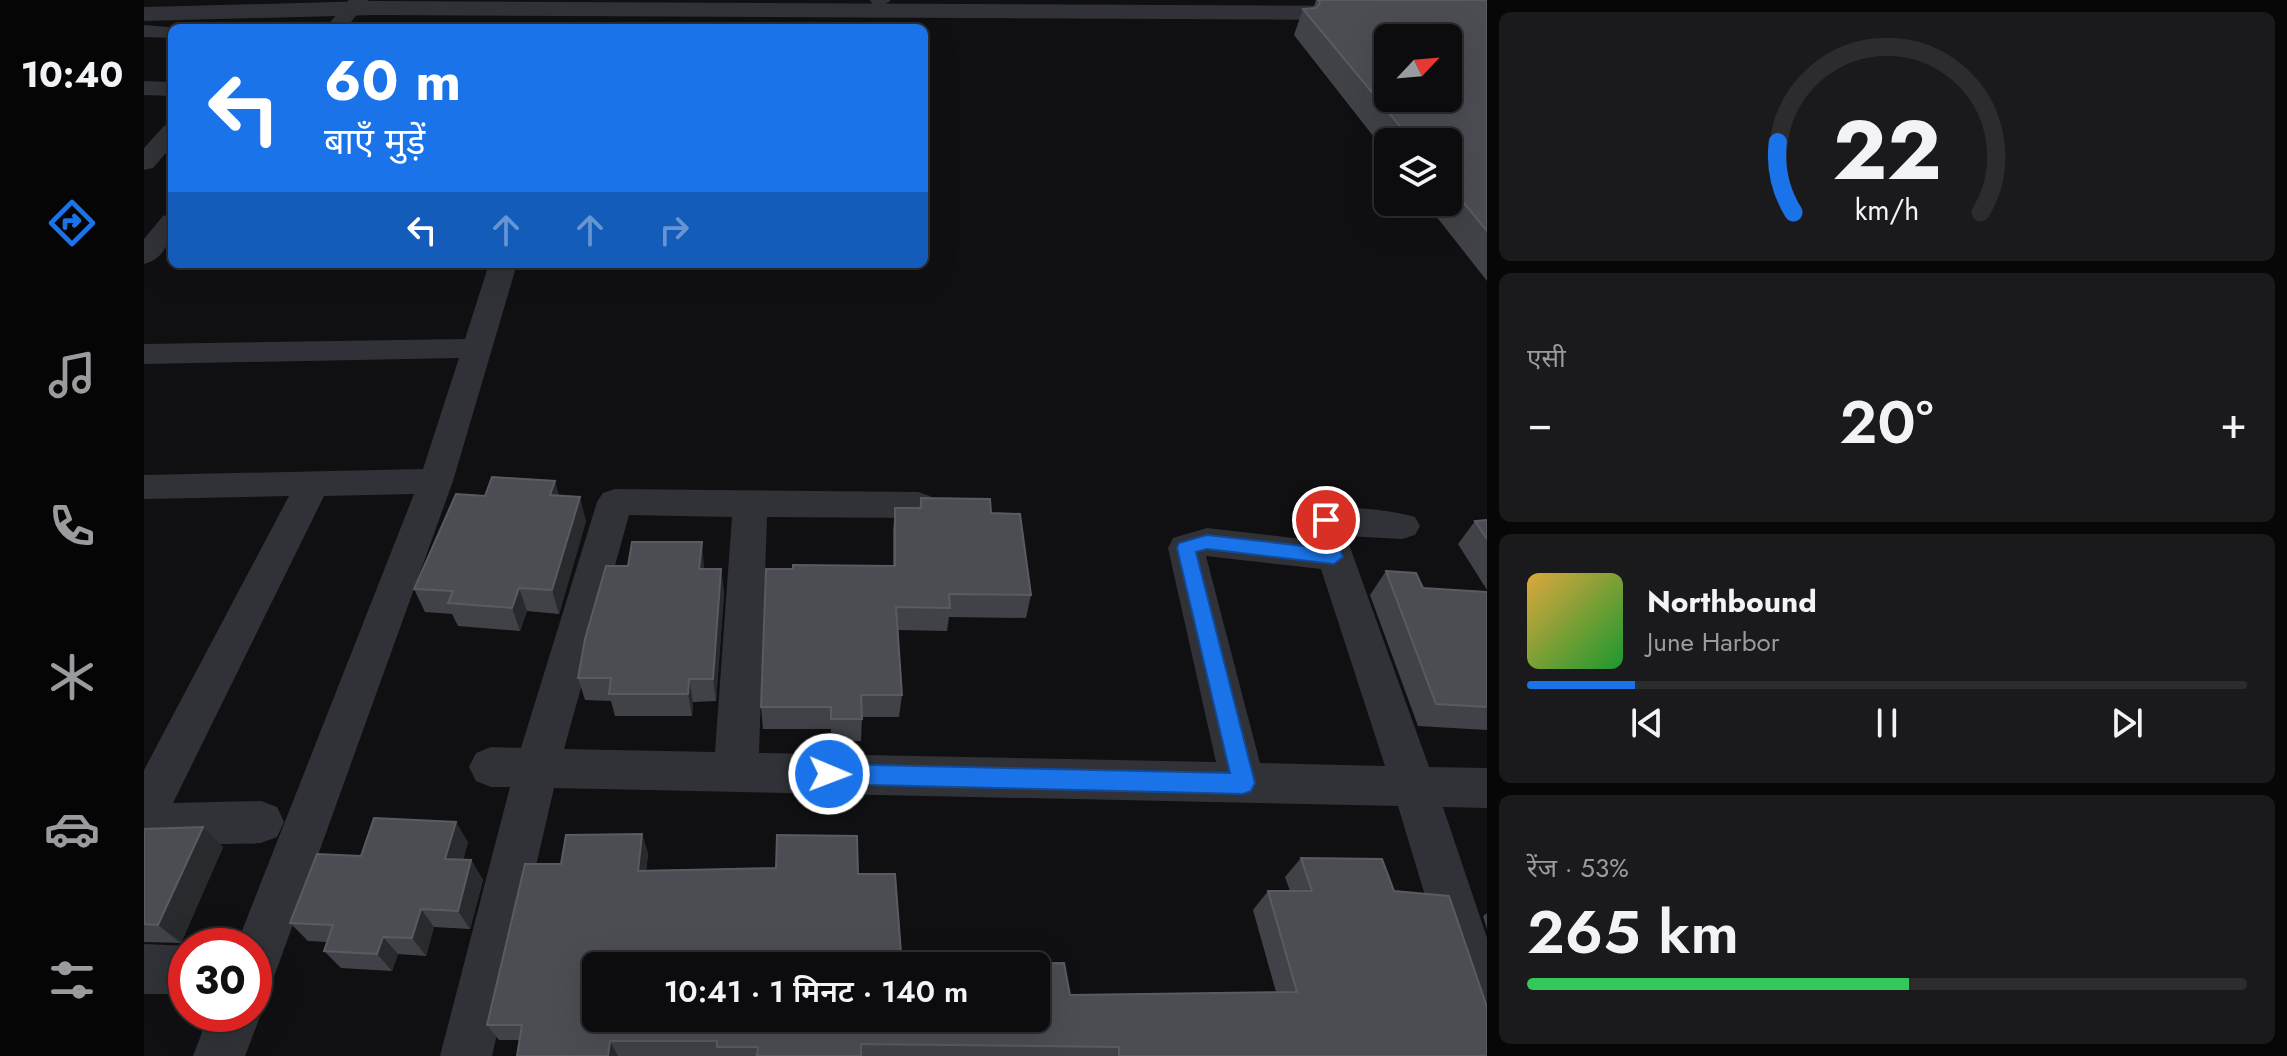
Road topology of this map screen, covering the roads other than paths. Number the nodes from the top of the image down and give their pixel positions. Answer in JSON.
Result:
{"nodes":[{"id":1,"x":144,"y":0,"type":"edge"},
{"id":2,"x":168,"y":0,"type":"edge"},
{"id":3,"x":790,"y":0,"type":"edge"},
{"id":4,"x":880,"y":1,"type":"edge"},
{"id":5,"x":366,"y":4,"type":"edge"},
{"id":6,"x":1285,"y":8,"type":"edge"},
{"id":7,"x":1381,"y":13,"type":"edge"},
{"id":8,"x":144,"y":14,"type":"edge"},
{"id":9,"x":340,"y":24,"type":"edge"},
{"id":10,"x":144,"y":31,"type":"edge"},
{"id":11,"x":168,"y":32,"type":"edge"},
{"id":12,"x":144,"y":88,"type":"edge"},
{"id":13,"x":168,"y":89,"type":"edge"},
{"id":14,"x":168,"y":136,"type":"edge"},
{"id":15,"x":144,"y":163,"type":"edge"},
{"id":16,"x":168,"y":228,"type":"edge"},
{"id":17,"x":151,"y":254,"type":"edge"},
{"id":18,"x":502,"y":268,"type":"edge"},
{"id":19,"x":477,"y":348,"type":"junction"},
{"id":20,"x":144,"y":354,"type":"edge"},
{"id":21,"x":436,"y":481,"type":"junction"},
{"id":22,"x":313,"y":483,"type":"junction"},
{"id":23,"x":144,"y":487,"type":"edge"},
{"id":24,"x":750,"y":504,"type":"junction"},
{"id":25,"x":918,"y":505,"type":"edge"},
{"id":26,"x":1402,"y":526,"type":"dead end"},
{"id":27,"x":1334,"y":557,"type":"junction"},
{"id":28,"x":491,"y":767,"type":"dead end"},
{"id":29,"x":537,"y":768,"type":"junction"},
{"id":30,"x":736,"y":772,"type":"junction"},
{"id":31,"x":1243,"y":783,"type":"junction"},
{"id":32,"x":1414,"y":787,"type":"junction"},
{"id":33,"x":1487,"y":788,"type":"edge"},
{"id":34,"x":144,"y":815,"type":"edge"},
{"id":35,"x":261,"y":822,"type":"dead end"},
{"id":36,"x":144,"y":825,"type":"edge"},
{"id":37,"x":267,"y":928,"type":"edge"},
{"id":38,"x":144,"y":969,"type":"edge"},
{"id":39,"x":168,"y":969,"type":"edge"},
{"id":40,"x":1487,"y":1015,"type":"edge"},
{"id":41,"x":228,"y":1032,"type":"edge"},
{"id":42,"x":219,"y":1056,"type":"edge"},
{"id":43,"x":466,"y":1056,"type":"edge"}],
"edges":[{"from":1,"to":2,"type":"street"},
{"from":3,"to":4,"type":"street"},
{"from":4,"to":6,"type":"street"},
{"from":5,"to":6,"type":"street"},
{"from":5,"to":8,"type":"street"},
{"from":5,"to":9,"type":"street"},
{"from":6,"to":7,"type":"street"},
{"from":10,"to":11,"type":"street"},
{"from":12,"to":13,"type":"street"},
{"from":14,"to":15,"type":"street"},
{"from":16,"to":17,"type":"street"},
{"from":18,"to":19,"type":"street"},
{"from":19,"to":20,"type":"street"},
{"from":19,"to":21,"type":"street"},
{"from":21,"to":22,"type":"street"},
{"from":21,"to":37,"type":"street"},
{"from":22,"to":23,"type":"street"},
{"from":22,"to":34,"type":"street"},
{"from":24,"to":25,"type":"street"},
{"from":24,"to":29,"type":"street"},
{"from":24,"to":30,"type":"street"},
{"from":26,"to":27,"type":"street"},
{"from":27,"to":31,"type":"street"},
{"from":27,"to":32,"type":"street"},
{"from":28,"to":29,"type":"street"},
{"from":29,"to":30,"type":"street"},
{"from":29,"to":43,"type":"street"},
{"from":30,"to":31,"type":"street"},
{"from":31,"to":32,"type":"street"},
{"from":32,"to":33,"type":"street"},
{"from":32,"to":40,"type":"street"},
{"from":35,"to":36,"type":"street"},
{"from":38,"to":39,"type":"street"},
{"from":41,"to":42,"type":"street"}]}
